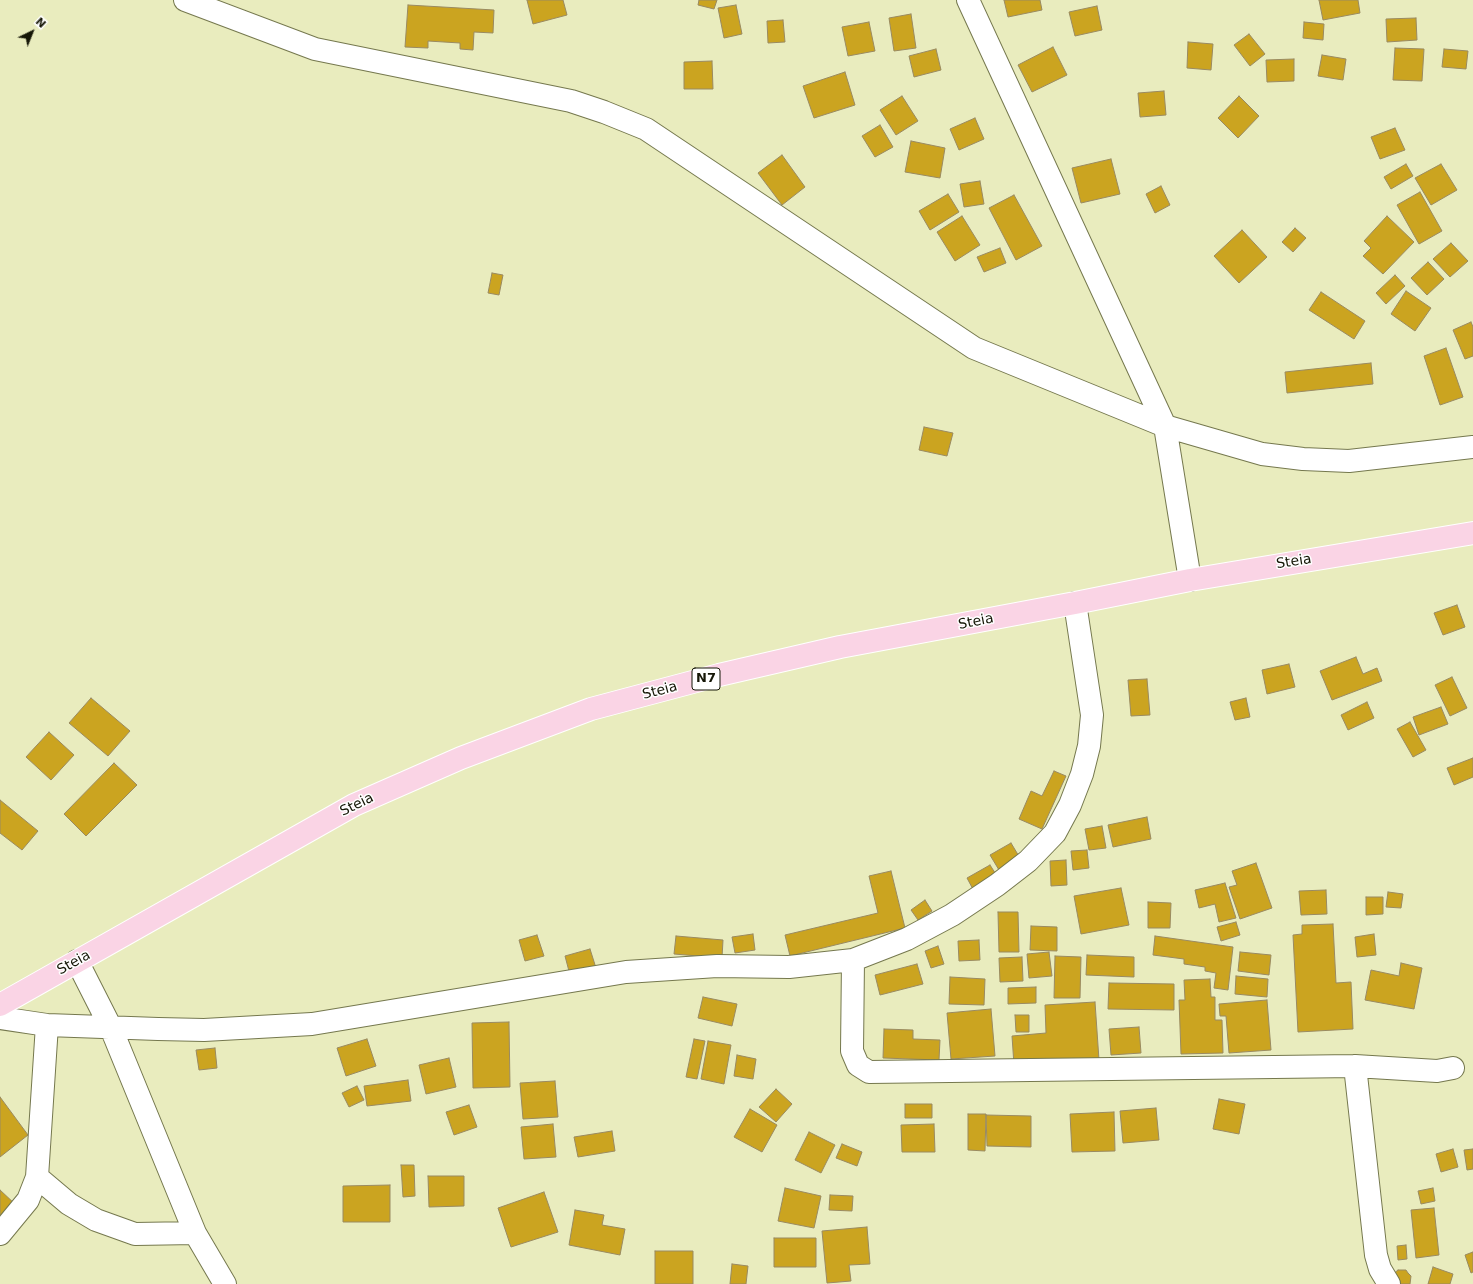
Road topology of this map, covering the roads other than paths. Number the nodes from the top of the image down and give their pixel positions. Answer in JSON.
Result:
{"nodes":[{"id":1,"x":184,"y":0,"type":"edge"},
{"id":2,"x":968,"y":0,"type":"edge"},
{"id":3,"x":1164,"y":426,"type":"junction"},
{"id":4,"x":1473,"y":447,"type":"edge"},
{"id":5,"x":1473,"y":533,"type":"edge"},
{"id":6,"x":1190,"y":580,"type":"junction"},
{"id":7,"x":1075,"y":603,"type":"junction"},
{"id":8,"x":853,"y":960,"type":"junction"},
{"id":9,"x":77,"y":961,"type":"junction"},
{"id":10,"x":0,"y":1005,"type":"edge"},
{"id":11,"x":0,"y":1018,"type":"edge"},
{"id":12,"x":47,"y":1026,"type":"junction"},
{"id":13,"x":111,"y":1028,"type":"junction"},
{"id":14,"x":1355,"y":1066,"type":"junction"},
{"id":15,"x":1453,"y":1068,"type":"dead end"},
{"id":16,"x":37,"y":1177,"type":"junction"},
{"id":17,"x":195,"y":1233,"type":"junction"},
{"id":18,"x":0,"y":1234,"type":"edge"},
{"id":19,"x":225,"y":1284,"type":"edge"},
{"id":20,"x":1389,"y":1284,"type":"edge"}],
"edges":[{"from":1,"to":3,"type":"street"},
{"from":2,"to":3,"type":"street"},
{"from":3,"to":4,"type":"street"},
{"from":3,"to":6,"type":"street"},
{"from":5,"to":6,"type":"main road","name":"Steia","number":"N7"},
{"from":6,"to":7,"type":"main road","name":"Steia","number":"N7"},
{"from":7,"to":8,"type":"street"},
{"from":7,"to":9,"type":"main road","name":"Steia","number":"N7"},
{"from":8,"to":13,"type":"street"},
{"from":8,"to":14,"type":"street"},
{"from":9,"to":10,"type":"main road","name":"Steia","number":"N7"},
{"from":9,"to":13,"type":"street"},
{"from":11,"to":12,"type":"street"},
{"from":12,"to":13,"type":"street"},
{"from":12,"to":16,"type":"street"},
{"from":13,"to":17,"type":"street"},
{"from":14,"to":15,"type":"street"},
{"from":14,"to":20,"type":"street"},
{"from":16,"to":17,"type":"street"},
{"from":16,"to":18,"type":"street"},
{"from":17,"to":19,"type":"street"}]}
